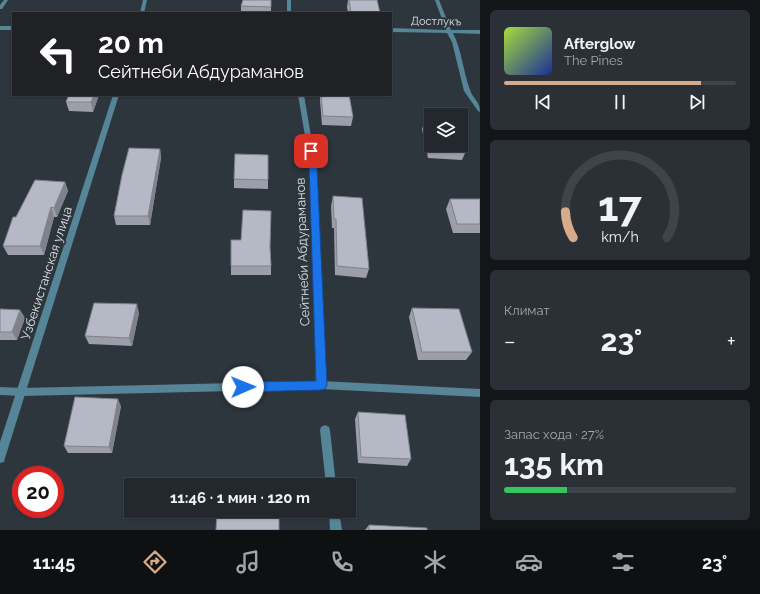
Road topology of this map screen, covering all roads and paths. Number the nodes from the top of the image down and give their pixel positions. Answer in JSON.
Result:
{"nodes":[{"id":1,"x":6,"y":0,"type":"edge"},
{"id":2,"x":146,"y":0,"type":"edge"},
{"id":3,"x":289,"y":0,"type":"edge"},
{"id":4,"x":437,"y":0,"type":"edge"},
{"id":5,"x":0,"y":8,"type":"edge"},
{"id":6,"x":142,"y":12,"type":"edge"},
{"id":7,"x":289,"y":12,"type":"edge"},
{"id":8,"x":0,"y":28,"type":"edge"},
{"id":9,"x":12,"y":28,"type":"edge"},
{"id":10,"x":392,"y":30,"type":"edge"},
{"id":11,"x":449,"y":31,"type":"junction"},
{"id":12,"x":480,"y":32,"type":"edge"},
{"id":13,"x":116,"y":96,"type":"edge"},
{"id":14,"x":301,"y":96,"type":"edge"},
{"id":15,"x":480,"y":110,"type":"edge"},
{"id":16,"x":321,"y":385,"type":"junction"},
{"id":17,"x":0,"y":391,"type":"edge"},
{"id":18,"x":22,"y":392,"type":"junction"},
{"id":19,"x":480,"y":393,"type":"edge"},
{"id":20,"x":325,"y":430,"type":"dead end"},
{"id":21,"x":0,"y":458,"type":"edge"},
{"id":22,"x":330,"y":478,"type":"edge"},
{"id":23,"x":335,"y":518,"type":"edge"},
{"id":24,"x":336,"y":530,"type":"edge"}],
"edges":[{"from":1,"to":5,"type":"street"},
{"from":2,"to":6,"type":"street"},
{"from":3,"to":7,"type":"street"},
{"from":4,"to":11,"type":"street"},
{"from":8,"to":9,"type":"street"},
{"from":10,"to":11,"type":"street","name":"Достлукъ"},
{"from":11,"to":12,"type":"street","name":"Достлукъ"},
{"from":11,"to":15,"type":"street"},
{"from":13,"to":18,"type":"street","name":"Узбекистанская улица"},
{"from":14,"to":16,"type":"street","name":"Сейтнеби Абдураманов"},
{"from":16,"to":18,"type":"street"},
{"from":16,"to":19,"type":"street"},
{"from":17,"to":18,"type":"street"},
{"from":18,"to":21,"type":"street","name":"Узбекистанская улица"},
{"from":20,"to":22,"type":"street"},
{"from":23,"to":24,"type":"street"}]}
